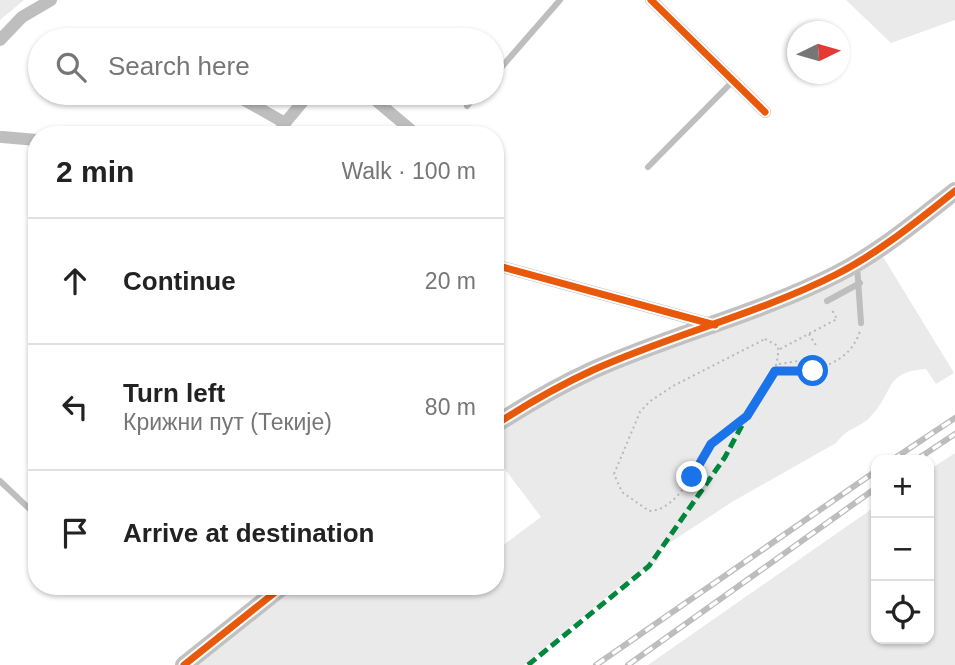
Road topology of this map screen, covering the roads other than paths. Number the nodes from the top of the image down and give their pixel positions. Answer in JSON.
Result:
{"nodes":[{"id":1,"x":51,"y":0,"type":"edge"},
{"id":2,"x":560,"y":0,"type":"edge"},
{"id":3,"x":651,"y":0,"type":"edge"},
{"id":4,"x":0,"y":40,"type":"edge"},
{"id":5,"x":504,"y":64,"type":"edge"},
{"id":6,"x":733,"y":81,"type":"junction"},
{"id":7,"x":249,"y":105,"type":"edge"},
{"id":8,"x":301,"y":105,"type":"edge"},
{"id":9,"x":381,"y":105,"type":"edge"},
{"id":10,"x":765,"y":112,"type":"dead end"},
{"id":11,"x":278,"y":126,"type":"edge"},
{"id":12,"x":284,"y":126,"type":"edge"},
{"id":13,"x":406,"y":126,"type":"edge"},
{"id":14,"x":1,"y":137,"type":"edge"},
{"id":15,"x":28,"y":139,"type":"edge"},
{"id":16,"x":648,"y":167,"type":"dead end"},
{"id":17,"x":955,"y":191,"type":"edge"},
{"id":18,"x":857,"y":263,"type":"junction"},
{"id":19,"x":504,"y":267,"type":"edge"},
{"id":20,"x":860,"y":284,"type":"junction"},
{"id":21,"x":827,"y":301,"type":"road end"},
{"id":22,"x":862,"y":323,"type":"road end"},
{"id":23,"x":715,"y":326,"type":"junction"},
{"id":24,"x":504,"y":419,"type":"edge"},
{"id":25,"x":0,"y":481,"type":"edge"},
{"id":26,"x":28,"y":507,"type":"edge"},
{"id":27,"x":272,"y":595,"type":"edge"},
{"id":28,"x":184,"y":665,"type":"edge"}],
"edges":[{"from":1,"to":4,"type":"street"},
{"from":2,"to":5,"type":"lane"},
{"from":3,"to":6,"type":"street"},
{"from":6,"to":10,"type":"street"},
{"from":6,"to":16,"type":"lane"},
{"from":7,"to":11,"type":"street"},
{"from":8,"to":12,"type":"street"},
{"from":9,"to":13,"type":"street"},
{"from":14,"to":15,"type":"street"},
{"from":17,"to":18,"type":"main road"},
{"from":18,"to":20,"type":"lane"},
{"from":18,"to":23,"type":"main road"},
{"from":19,"to":23,"type":"street"},
{"from":20,"to":21,"type":"lane"},
{"from":20,"to":22,"type":"lane"},
{"from":23,"to":24,"type":"main road"},
{"from":25,"to":26,"type":"lane"},
{"from":27,"to":28,"type":"main road"}]}
